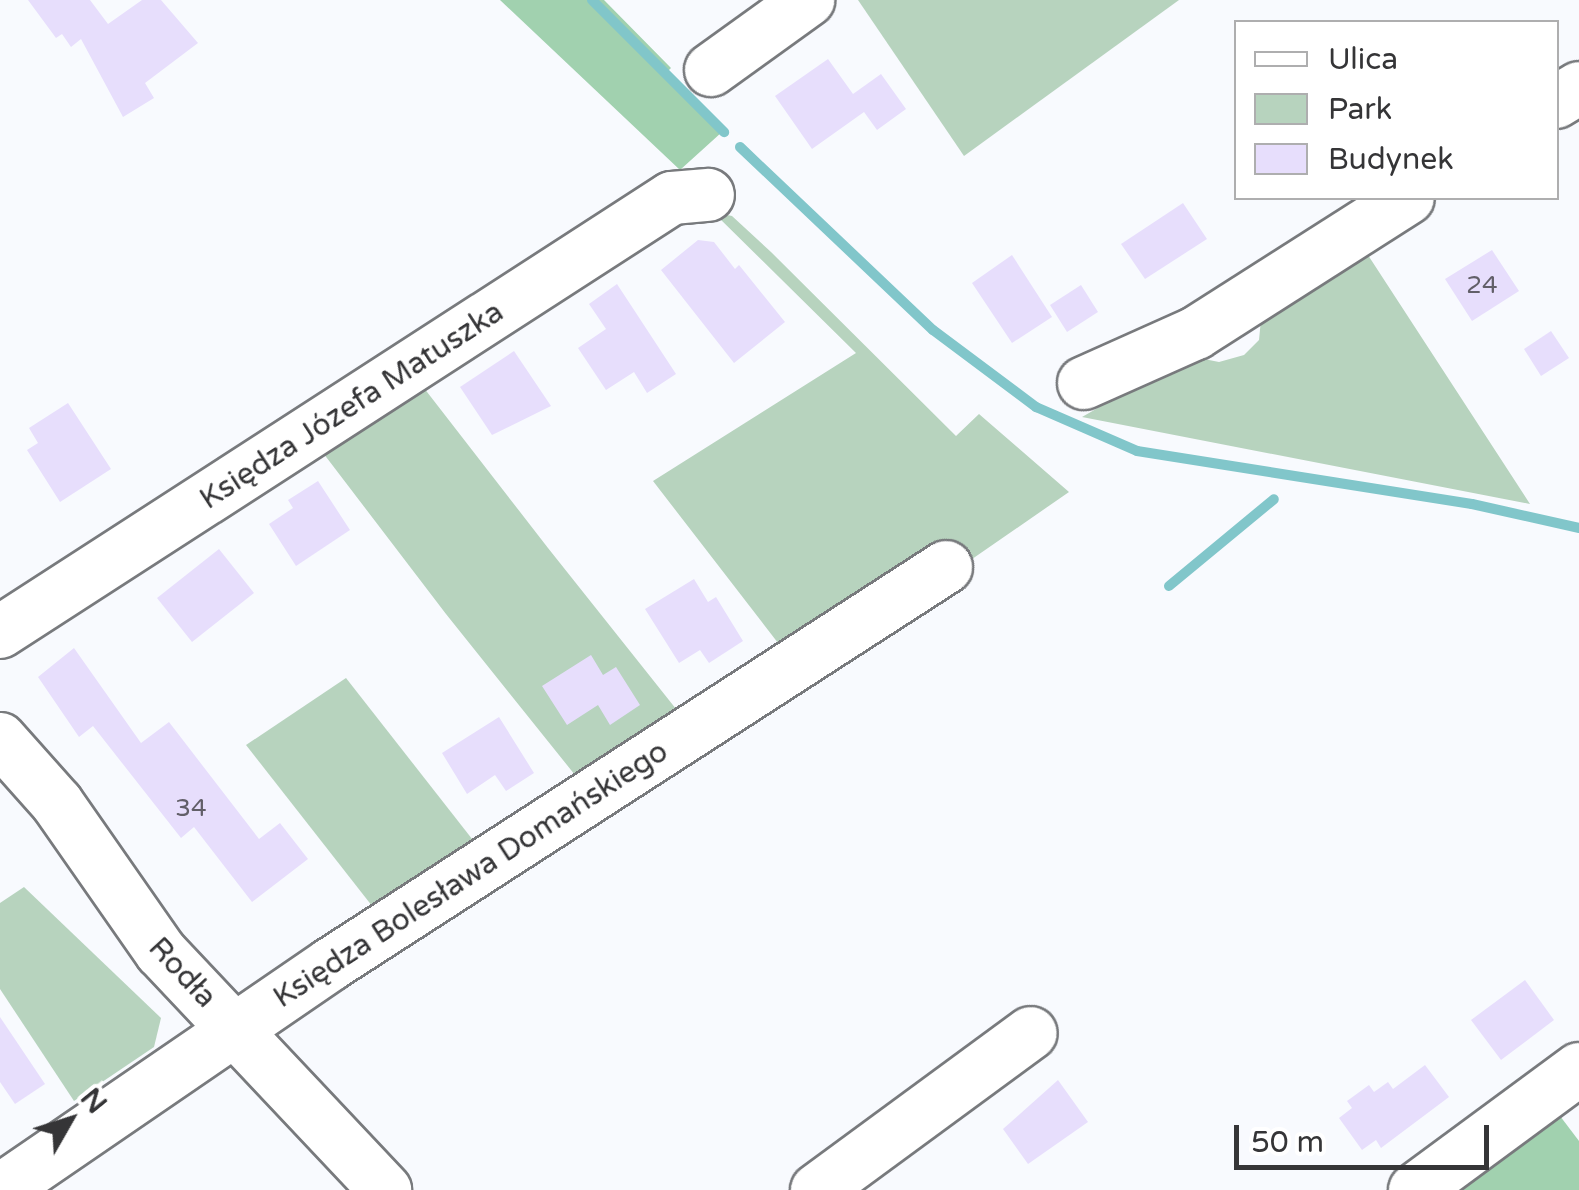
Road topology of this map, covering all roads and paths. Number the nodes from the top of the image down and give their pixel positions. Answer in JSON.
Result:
{"nodes":[{"id":1,"x":808,"y":0,"type":"edge"},
{"id":2,"x":711,"y":70,"type":"dead end"},
{"id":3,"x":708,"y":195,"type":"dead end"},
{"id":4,"x":1405,"y":200,"type":"edge"},
{"id":5,"x":1084,"y":383,"type":"dead end"},
{"id":6,"x":946,"y":568,"type":"dead end"},
{"id":7,"x":0,"y":632,"type":"edge"},
{"id":8,"x":0,"y":740,"type":"edge"},
{"id":9,"x":236,"y":1031,"type":"junction"},
{"id":10,"x":1031,"y":1033,"type":"dead end"},
{"id":11,"x":1579,"y":1069,"type":"edge"},
{"id":12,"x":1,"y":1190,"type":"edge"},
{"id":13,"x":385,"y":1190,"type":"edge"},
{"id":14,"x":817,"y":1190,"type":"edge"},
{"id":15,"x":1414,"y":1190,"type":"edge"}],
"edges":[{"from":1,"to":2,"type":"street"},
{"from":3,"to":7,"type":"street","name":"Księdza Józefa Matuszka"},
{"from":4,"to":5,"type":"street"},
{"from":6,"to":9,"type":"street","name":"Księdza Bolesława Domańskiego"},
{"from":8,"to":9,"type":"street","name":"Rodła"},
{"from":9,"to":12,"type":"street","name":"Księdza Bolesława Domańskiego"},
{"from":9,"to":13,"type":"street","name":"Rodła"},
{"from":10,"to":14,"type":"street"},
{"from":11,"to":15,"type":"street"}]}
